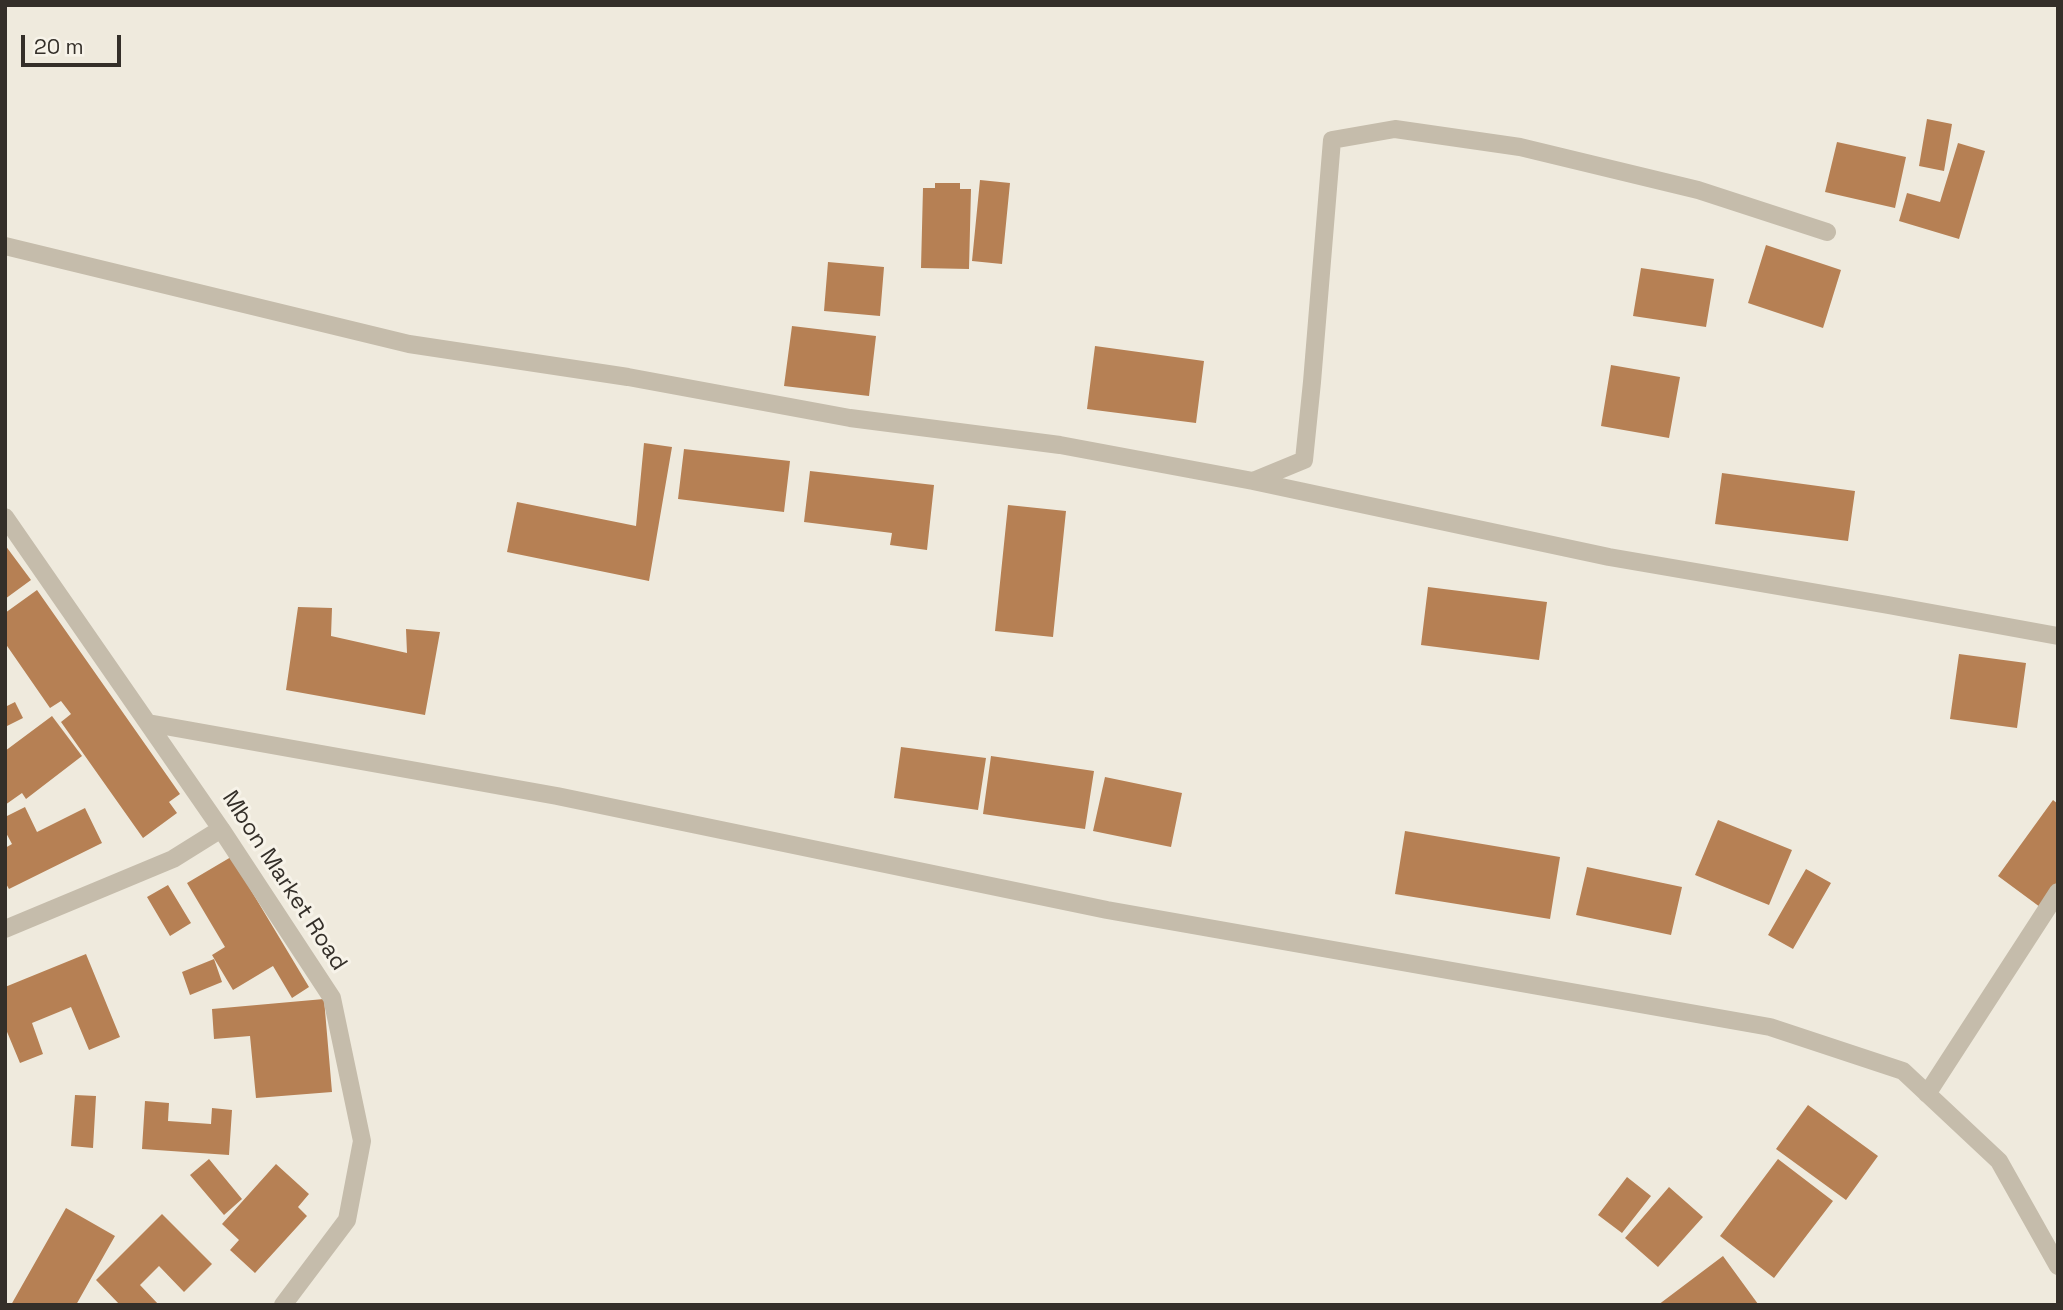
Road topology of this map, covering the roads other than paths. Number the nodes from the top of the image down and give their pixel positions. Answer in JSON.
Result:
{"nodes":[{"id":1,"x":1827,"y":232,"type":"dead end"},
{"id":2,"x":5,"y":246,"type":"edge"},
{"id":3,"x":1253,"y":481,"type":"junction"},
{"id":4,"x":5,"y":517,"type":"edge"},
{"id":5,"x":2058,"y":636,"type":"edge"},
{"id":6,"x":148,"y":723,"type":"junction"},
{"id":7,"x":221,"y":829,"type":"junction"},
{"id":8,"x":2058,"y":892,"type":"edge"},
{"id":9,"x":5,"y":929,"type":"edge"},
{"id":10,"x":1927,"y":1094,"type":"junction"},
{"id":11,"x":2058,"y":1265,"type":"edge"},
{"id":12,"x":283,"y":1305,"type":"edge"}],
"edges":[{"from":1,"to":3,"type":"street"},
{"from":2,"to":3,"type":"street"},
{"from":3,"to":5,"type":"street"},
{"from":4,"to":6,"type":"street","name":"Mbon Market Road"},
{"from":6,"to":7,"type":"street","name":"Mbon Market Road"},
{"from":6,"to":10,"type":"street"},
{"from":7,"to":9,"type":"street"},
{"from":7,"to":12,"type":"street","name":"Mbon Market Road"},
{"from":8,"to":10,"type":"street"},
{"from":10,"to":11,"type":"street"}]}
